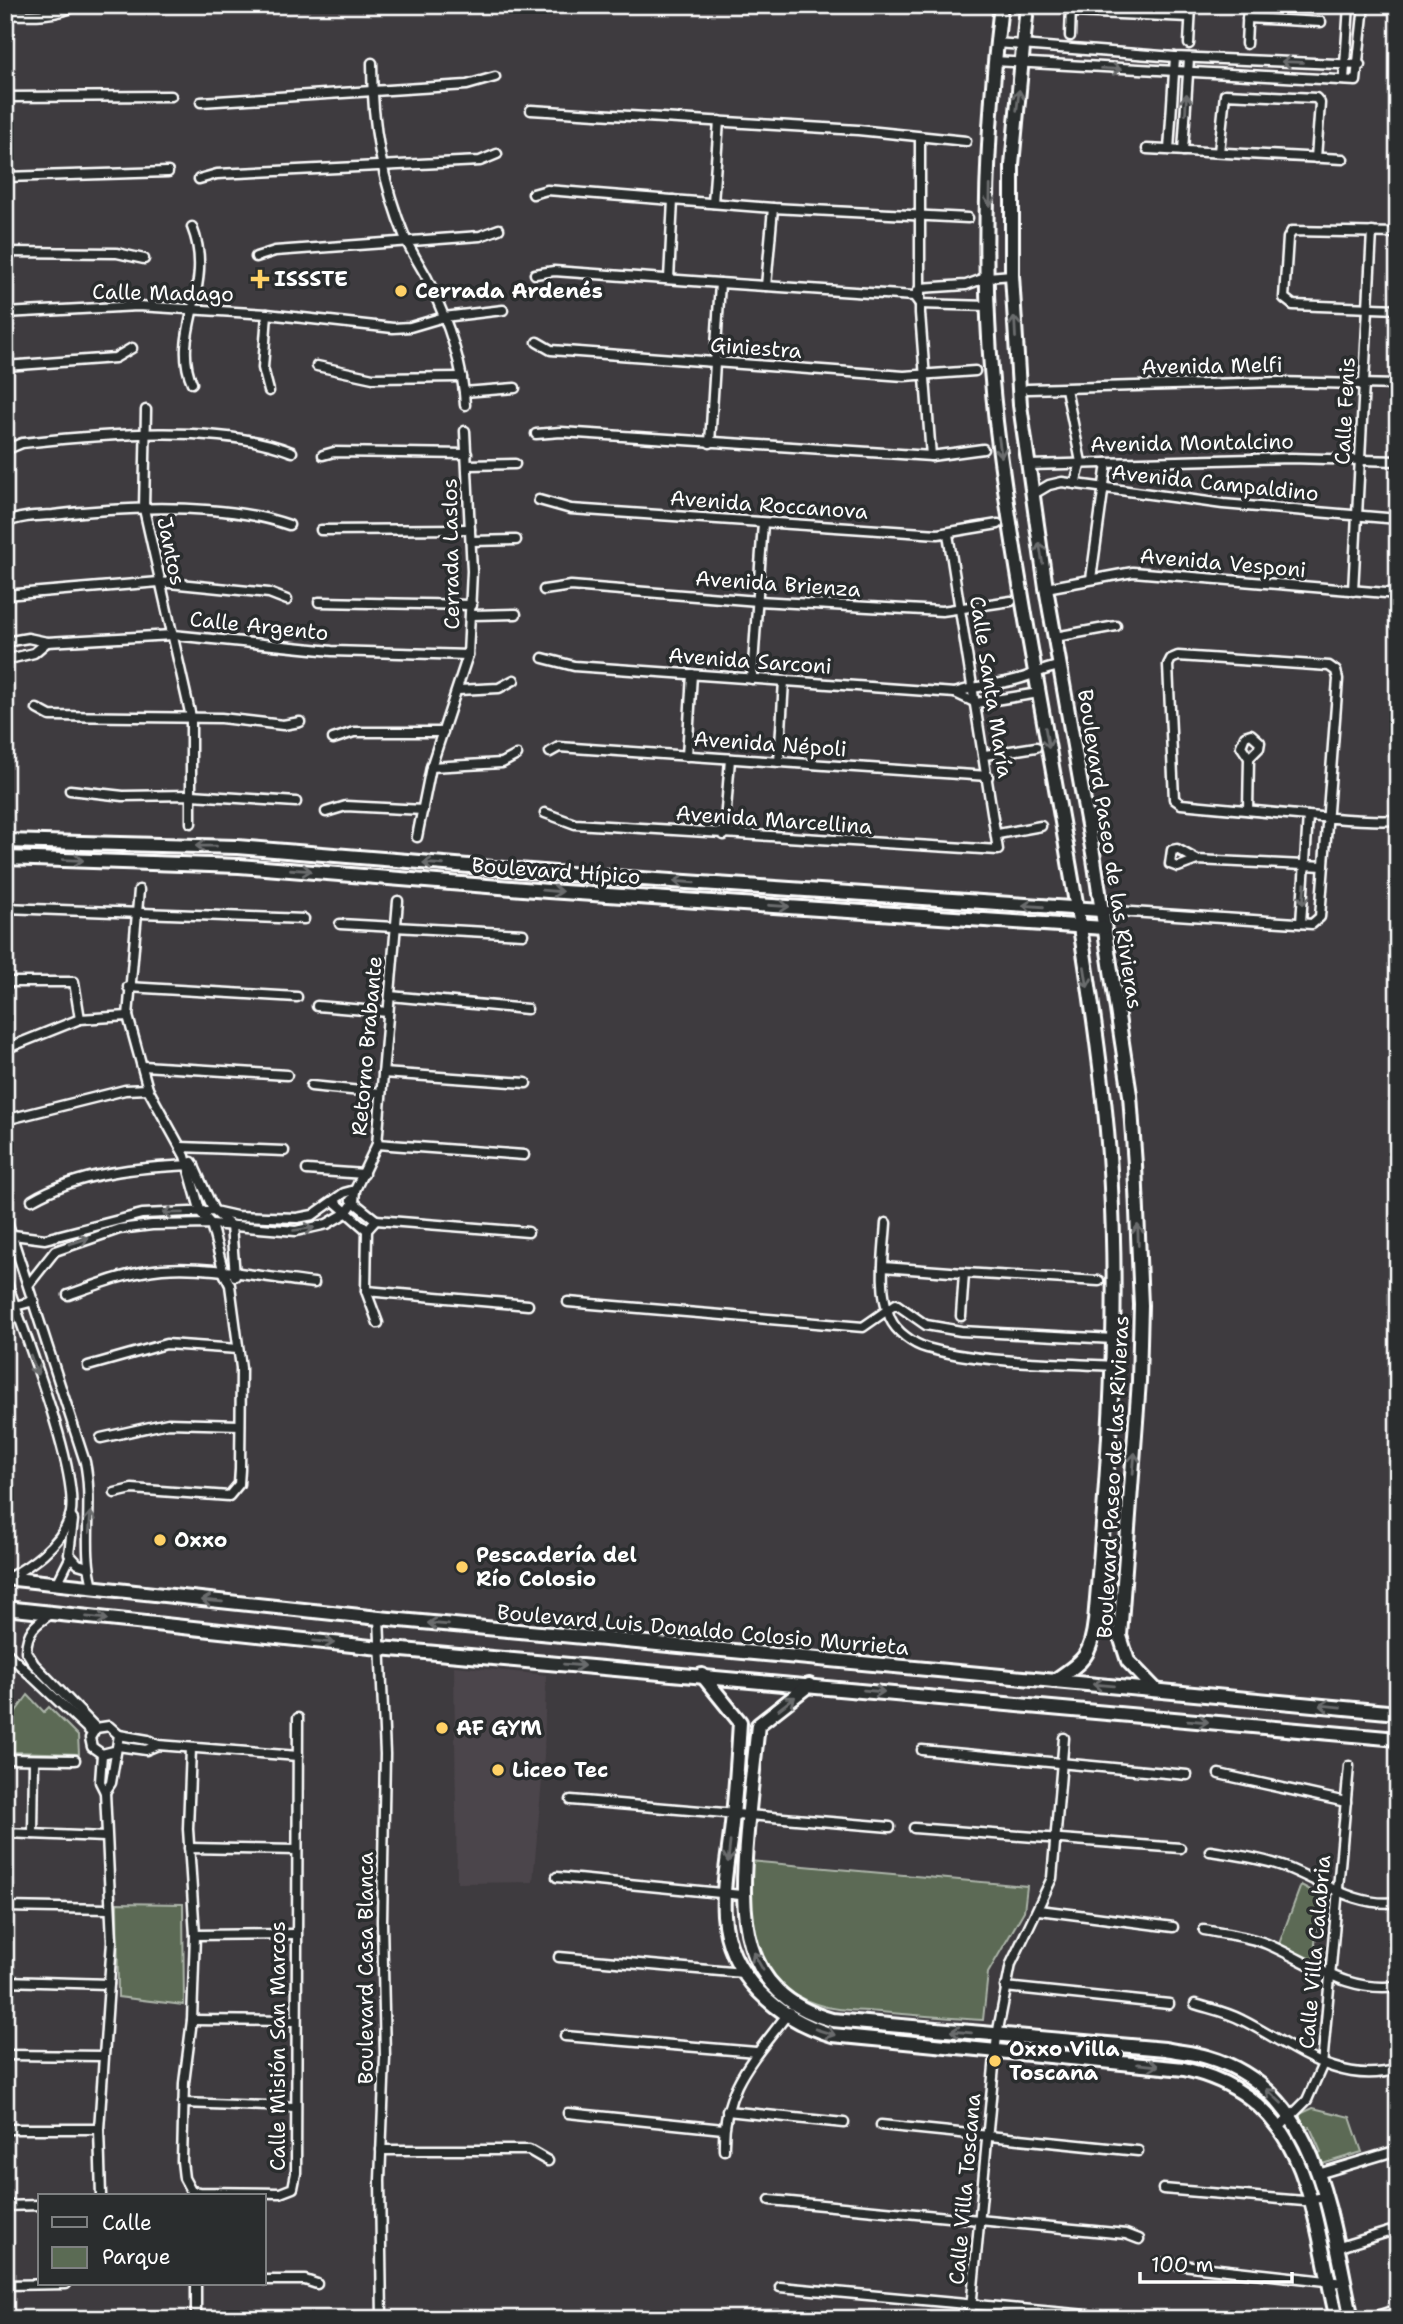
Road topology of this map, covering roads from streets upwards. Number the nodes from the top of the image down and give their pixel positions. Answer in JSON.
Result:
{"nodes":[{"id":1,"x":77,"y":5,"type":"edge"},
{"id":2,"x":1001,"y":5,"type":"edge"},
{"id":3,"x":1027,"y":5,"type":"edge"},
{"id":4,"x":1191,"y":5,"type":"edge"},
{"id":5,"x":1248,"y":5,"type":"edge"},
{"id":6,"x":1349,"y":5,"type":"edge"},
{"id":7,"x":1364,"y":5,"type":"edge"},
{"id":8,"x":1071,"y":9,"type":"edge"},
{"id":9,"x":5,"y":14,"type":"edge"},
{"id":10,"x":1190,"y":18,"type":"junction"},
{"id":11,"x":1247,"y":18,"type":"junction"},
{"id":12,"x":1321,"y":22,"type":"dead end"},
{"id":13,"x":1070,"y":36,"type":"dead end"},
{"id":14,"x":996,"y":43,"type":"junction"},
{"id":15,"x":1189,"y":44,"type":"dead end"},
{"id":16,"x":1246,"y":44,"type":"dead end"},
{"id":17,"x":1024,"y":47,"type":"junction"},
{"id":18,"x":1175,"y":57,"type":"junction"},
{"id":19,"x":1189,"y":58,"type":"junction"},
{"id":20,"x":994,"y":61,"type":"junction"},
{"id":21,"x":372,"y":63,"type":"dead end"},
{"id":22,"x":1345,"y":64,"type":"junction"},
{"id":23,"x":1023,"y":65,"type":"junction"},
{"id":24,"x":1360,"y":65,"type":"junction"},
{"id":25,"x":1174,"y":73,"type":"junction"},
{"id":26,"x":1187,"y":73,"type":"junction"},
{"id":27,"x":495,"y":77,"type":"dead end"},
{"id":28,"x":1344,"y":80,"type":"junction"},
{"id":29,"x":372,"y":90,"type":"junction"},
{"id":30,"x":171,"y":96,"type":"dead end"},
{"id":31,"x":5,"y":97,"type":"edge"},
{"id":32,"x":201,"y":102,"type":"dead end"},
{"id":33,"x":531,"y":110,"type":"dead end"},
{"id":34,"x":719,"y":121,"type":"junction"},
{"id":35,"x":920,"y":137,"type":"junction"},
{"id":36,"x":966,"y":141,"type":"dead end"},
{"id":37,"x":1147,"y":149,"type":"dead end"},
{"id":38,"x":1169,"y":150,"type":"junction"},
{"id":39,"x":1183,"y":151,"type":"junction"},
{"id":40,"x":1219,"y":152,"type":"junction"},
{"id":41,"x":497,"y":154,"type":"dead end"},
{"id":42,"x":1316,"y":158,"type":"junction"},
{"id":43,"x":1343,"y":159,"type":"dead end"},
{"id":44,"x":381,"y":167,"type":"junction"},
{"id":45,"x":169,"y":172,"type":"dead end"},
{"id":46,"x":5,"y":177,"type":"edge"},
{"id":47,"x":199,"y":179,"type":"dead end"},
{"id":48,"x":533,"y":194,"type":"dead end"},
{"id":49,"x":673,"y":200,"type":"junction"},
{"id":50,"x":713,"y":203,"type":"junction"},
{"id":51,"x":773,"y":208,"type":"junction"},
{"id":52,"x":919,"y":215,"type":"junction"},
{"id":53,"x":968,"y":218,"type":"dead end"},
{"id":54,"x":192,"y":228,"type":"dead end"},
{"id":55,"x":499,"y":229,"type":"dead end"},
{"id":56,"x":1372,"y":232,"type":"junction"},
{"id":57,"x":1398,"y":233,"type":"edge"},
{"id":58,"x":407,"y":242,"type":"junction"},
{"id":59,"x":5,"y":251,"type":"edge"},
{"id":60,"x":256,"y":257,"type":"dead end"},
{"id":61,"x":144,"y":259,"type":"dead end"},
{"id":62,"x":535,"y":274,"type":"dead end"},
{"id":63,"x":1012,"y":275,"type":"junction"},
{"id":64,"x":988,"y":277,"type":"junction"},
{"id":65,"x":669,"y":279,"type":"junction"},
{"id":66,"x":720,"y":283,"type":"junction"},
{"id":67,"x":766,"y":286,"type":"junction"},
{"id":68,"x":920,"y":288,"type":"junction"},
{"id":69,"x":914,"y":296,"type":"junction"},
{"id":70,"x":920,"y":304,"type":"junction"},
{"id":71,"x":988,"y":306,"type":"junction"},
{"id":72,"x":195,"y":308,"type":"junction"},
{"id":73,"x":1368,"y":308,"type":"junction"},
{"id":74,"x":1398,"y":309,"type":"edge"},
{"id":75,"x":503,"y":310,"type":"dead end"},
{"id":76,"x":5,"y":313,"type":"edge"},
{"id":77,"x":267,"y":314,"type":"junction"},
{"id":78,"x":444,"y":317,"type":"junction"},
{"id":79,"x":537,"y":342,"type":"dead end"},
{"id":80,"x":132,"y":348,"type":"dead end"},
{"id":81,"x":714,"y":362,"type":"junction"},
{"id":82,"x":5,"y":366,"type":"edge"},
{"id":83,"x":317,"y":366,"type":"dead end"},
{"id":84,"x":975,"y":371,"type":"dead end"},
{"id":85,"x":924,"y":376,"type":"junction"},
{"id":86,"x":462,"y":377,"type":"junction"},
{"id":87,"x":192,"y":383,"type":"dead end"},
{"id":88,"x":1364,"y":383,"type":"junction"},
{"id":89,"x":1398,"y":385,"type":"edge"},
{"id":90,"x":515,"y":388,"type":"dead end"},
{"id":91,"x":1066,"y":389,"type":"junction"},
{"id":92,"x":1028,"y":390,"type":"dead end"},
{"id":93,"x":269,"y":391,"type":"dead end"},
{"id":94,"x":464,"y":392,"type":"junction"},
{"id":95,"x":465,"y":405,"type":"dead end"},
{"id":96,"x":1020,"y":405,"type":"junction"},
{"id":97,"x":996,"y":408,"type":"junction"},
{"id":98,"x":146,"y":410,"type":"dead end"},
{"id":99,"x":465,"y":432,"type":"dead end"},
{"id":100,"x":144,"y":434,"type":"junction"},
{"id":101,"x":536,"y":434,"type":"dead end"},
{"id":102,"x":710,"y":443,"type":"junction"},
{"id":103,"x":983,"y":449,"type":"dead end"},
{"id":104,"x":5,"y":450,"type":"edge"},
{"id":105,"x":292,"y":452,"type":"dead end"},
{"id":106,"x":467,"y":454,"type":"junction"},
{"id":107,"x":323,"y":455,"type":"dead end"},
{"id":108,"x":931,"y":456,"type":"junction"},
{"id":109,"x":1360,"y":459,"type":"junction"},
{"id":110,"x":1398,"y":461,"type":"edge"},
{"id":111,"x":1081,"y":462,"type":"junction"},
{"id":112,"x":1107,"y":463,"type":"junction"},
{"id":113,"x":515,"y":464,"type":"dead end"},
{"id":114,"x":1057,"y":464,"type":"junction"},
{"id":115,"x":468,"y":465,"type":"junction"},
{"id":116,"x":1029,"y":465,"type":"junction"},
{"id":117,"x":1057,"y":482,"type":"junction"},
{"id":118,"x":1075,"y":484,"type":"junction"},
{"id":119,"x":1104,"y":489,"type":"junction"},
{"id":120,"x":1032,"y":495,"type":"junction"},
{"id":121,"x":539,"y":500,"type":"dead end"},
{"id":122,"x":144,"y":509,"type":"junction"},
{"id":123,"x":1357,"y":516,"type":"junction"},
{"id":124,"x":1398,"y":519,"type":"edge"},
{"id":125,"x":5,"y":523,"type":"edge"},
{"id":126,"x":764,"y":523,"type":"junction"},
{"id":127,"x":998,"y":524,"type":"dead end"},
{"id":128,"x":289,"y":525,"type":"dead end"},
{"id":129,"x":470,"y":529,"type":"junction"},
{"id":130,"x":321,"y":530,"type":"dead end"},
{"id":131,"x":948,"y":534,"type":"junction"},
{"id":132,"x":516,"y":540,"type":"dead end"},
{"id":133,"x":471,"y":541,"type":"junction"},
{"id":134,"x":1091,"y":579,"type":"junction"},
{"id":135,"x":159,"y":582,"type":"junction"},
{"id":136,"x":1046,"y":589,"type":"junction"},
{"id":137,"x":544,"y":590,"type":"dead end"},
{"id":138,"x":1353,"y":591,"type":"junction"},
{"id":139,"x":1398,"y":594,"type":"edge"},
{"id":140,"x":5,"y":595,"type":"edge"},
{"id":141,"x":287,"y":600,"type":"dead end"},
{"id":142,"x":758,"y":601,"type":"junction"},
{"id":143,"x":1011,"y":601,"type":"dead end"},
{"id":144,"x":319,"y":602,"type":"dead end"},
{"id":145,"x":472,"y":605,"type":"junction"},
{"id":146,"x":961,"y":609,"type":"junction"},
{"id":147,"x":516,"y":614,"type":"dead end"},
{"id":148,"x":472,"y":615,"type":"junction"},
{"id":149,"x":1116,"y":626,"type":"dead end"},
{"id":150,"x":173,"y":635,"type":"junction"},
{"id":151,"x":1055,"y":638,"type":"junction"},
{"id":152,"x":5,"y":642,"type":"edge"},
{"id":153,"x":47,"y":642,"type":"junction"},
{"id":154,"x":468,"y":654,"type":"junction"},
{"id":155,"x":543,"y":658,"type":"dead end"},
{"id":156,"x":5,"y":660,"type":"edge"},
{"id":157,"x":1059,"y":666,"type":"junction"},
{"id":158,"x":1036,"y":670,"type":"junction"},
{"id":159,"x":692,"y":674,"type":"junction"},
{"id":160,"x":752,"y":679,"type":"junction"},
{"id":161,"x":514,"y":680,"type":"dead end"},
{"id":162,"x":784,"y":681,"type":"junction"},
{"id":163,"x":974,"y":687,"type":"junction"},
{"id":164,"x":458,"y":690,"type":"junction"},
{"id":165,"x":955,"y":693,"type":"junction"},
{"id":166,"x":1039,"y":693,"type":"junction"},
{"id":167,"x":976,"y":704,"type":"junction"},
{"id":168,"x":37,"y":709,"type":"dead end"},
{"id":169,"x":191,"y":717,"type":"junction"},
{"id":170,"x":300,"y":722,"type":"dead end"},
{"id":171,"x":443,"y":732,"type":"junction"},
{"id":172,"x":333,"y":739,"type":"dead end"},
{"id":173,"x":1036,"y":747,"type":"dead end"},
{"id":174,"x":550,"y":751,"type":"dead end"},
{"id":175,"x":517,"y":755,"type":"dead end"},
{"id":176,"x":985,"y":755,"type":"junction"},
{"id":177,"x":687,"y":756,"type":"junction"},
{"id":178,"x":1250,"y":758,"type":"dead end"},
{"id":179,"x":730,"y":759,"type":"junction"},
{"id":180,"x":779,"y":762,"type":"junction"},
{"id":181,"x":432,"y":767,"type":"junction"},
{"id":182,"x":988,"y":776,"type":"junction"},
{"id":183,"x":70,"y":790,"type":"dead end"},
{"id":184,"x":192,"y":795,"type":"junction"},
{"id":185,"x":296,"y":802,"type":"dead end"},
{"id":186,"x":423,"y":810,"type":"junction"},
{"id":187,"x":1248,"y":810,"type":"junction"},
{"id":188,"x":326,"y":812,"type":"dead end"},
{"id":189,"x":545,"y":813,"type":"dead end"},
{"id":190,"x":1308,"y":816,"type":"junction"},
{"id":191,"x":1327,"y":817,"type":"junction"},
{"id":192,"x":1398,"y":820,"type":"edge"},
{"id":193,"x":191,"y":823,"type":"dead end"},
{"id":194,"x":1041,"y":826,"type":"dead end"},
{"id":195,"x":998,"y":834,"type":"junction"},
{"id":196,"x":724,"y":835,"type":"junction"},
{"id":197,"x":417,"y":837,"type":"dead end"},
{"id":198,"x":5,"y":841,"type":"edge"},
{"id":199,"x":1000,"y":847,"type":"joint"},
{"id":200,"x":5,"y":858,"type":"edge"},
{"id":201,"x":390,"y":860,"type":"junction"},
{"id":202,"x":1197,"y":860,"type":"dead end"},
{"id":203,"x":1306,"y":866,"type":"junction"},
{"id":204,"x":1324,"y":866,"type":"junction"},
{"id":205,"x":390,"y":877,"type":"junction"},
{"id":206,"x":139,"y":890,"type":"dead end"},
{"id":207,"x":398,"y":901,"type":"dead end"},
{"id":208,"x":5,"y":908,"type":"edge"},
{"id":209,"x":1076,"y":909,"type":"junction"},
{"id":210,"x":1101,"y":910,"type":"junction"},
{"id":211,"x":136,"y":911,"type":"junction"},
{"id":212,"x":304,"y":919,"type":"dead end"},
{"id":213,"x":1301,"y":923,"type":"junction"},
{"id":214,"x":340,"y":924,"type":"dead end"},
{"id":215,"x":1078,"y":925,"type":"junction"},
{"id":216,"x":396,"y":926,"type":"junction"},
{"id":217,"x":1104,"y":928,"type":"junction"},
{"id":218,"x":523,"y":934,"type":"dead end"},
{"id":219,"x":5,"y":982,"type":"edge"},
{"id":220,"x":128,"y":987,"type":"junction"},
{"id":221,"x":390,"y":996,"type":"junction"},
{"id":222,"x":297,"y":997,"type":"dead end"},
{"id":223,"x":317,"y":1006,"type":"dead end"},
{"id":224,"x":527,"y":1009,"type":"dead end"},
{"id":225,"x":388,"y":1012,"type":"junction"},
{"id":226,"x":128,"y":1016,"type":"junction"},
{"id":227,"x":80,"y":1019,"type":"junction"},
{"id":228,"x":5,"y":1049,"type":"edge"},
{"id":229,"x":143,"y":1066,"type":"junction"},
{"id":230,"x":383,"y":1073,"type":"junction"},
{"id":231,"x":288,"y":1074,"type":"dead end"},
{"id":232,"x":526,"y":1083,"type":"dead end"},
{"id":233,"x":311,"y":1086,"type":"dead end"},
{"id":234,"x":148,"y":1088,"type":"junction"},
{"id":235,"x":382,"y":1093,"type":"junction"},
{"id":236,"x":5,"y":1120,"type":"edge"},
{"id":237,"x":377,"y":1144,"type":"junction"},
{"id":238,"x":181,"y":1147,"type":"junction"},
{"id":239,"x":284,"y":1151,"type":"dead end"},
{"id":240,"x":524,"y":1155,"type":"dead end"},
{"id":241,"x":189,"y":1162,"type":"junction"},
{"id":242,"x":307,"y":1170,"type":"dead end"},
{"id":243,"x":364,"y":1174,"type":"junction"},
{"id":244,"x":355,"y":1190,"type":"junction"},
{"id":245,"x":344,"y":1193,"type":"junction"},
{"id":246,"x":32,"y":1200,"type":"dead end"},
{"id":247,"x":335,"y":1202,"type":"junction"},
{"id":248,"x":354,"y":1202,"type":"junction"},
{"id":249,"x":214,"y":1211,"type":"junction"},
{"id":250,"x":201,"y":1213,"type":"junction"},
{"id":251,"x":346,"y":1213,"type":"junction"},
{"id":252,"x":5,"y":1215,"type":"edge"},
{"id":253,"x":376,"y":1220,"type":"junction"},
{"id":254,"x":886,"y":1223,"type":"dead end"},
{"id":255,"x":211,"y":1224,"type":"junction"},
{"id":256,"x":231,"y":1226,"type":"junction"},
{"id":257,"x":367,"y":1230,"type":"junction"},
{"id":258,"x":528,"y":1231,"type":"dead end"},
{"id":259,"x":13,"y":1235,"type":"junction"},
{"id":260,"x":883,"y":1267,"type":"junction"},
{"id":261,"x":224,"y":1273,"type":"junction"},
{"id":262,"x":964,"y":1273,"type":"junction"},
{"id":263,"x":236,"y":1275,"type":"junction"},
{"id":264,"x":5,"y":1277,"type":"edge"},
{"id":265,"x":1098,"y":1282,"type":"dead end"},
{"id":266,"x":314,"y":1283,"type":"dead end"},
{"id":267,"x":29,"y":1284,"type":"junction"},
{"id":268,"x":230,"y":1285,"type":"junction"},
{"id":269,"x":366,"y":1291,"type":"junction"},
{"id":270,"x":68,"y":1295,"type":"dead end"},
{"id":271,"x":34,"y":1301,"type":"junction"},
{"id":272,"x":568,"y":1302,"type":"dead end"},
{"id":273,"x":528,"y":1305,"type":"dead end"},
{"id":274,"x":15,"y":1306,"type":"junction"},
{"id":275,"x":887,"y":1309,"type":"junction"},
{"id":276,"x":961,"y":1316,"type":"dead end"},
{"id":277,"x":378,"y":1323,"type":"dead end"},
{"id":278,"x":1114,"y":1339,"type":"junction"},
{"id":279,"x":238,"y":1349,"type":"junction"},
{"id":280,"x":88,"y":1366,"type":"dead end"},
{"id":281,"x":1114,"y":1366,"type":"junction"},
{"id":282,"x":240,"y":1425,"type":"junction"},
{"id":283,"x":101,"y":1438,"type":"dead end"},
{"id":284,"x":90,"y":1486,"type":"junction"},
{"id":285,"x":72,"y":1488,"type":"junction"},
{"id":286,"x":115,"y":1493,"type":"dead end"},
{"id":287,"x":70,"y":1516,"type":"junction"},
{"id":288,"x":70,"y":1558,"type":"junction"},
{"id":289,"x":88,"y":1567,"type":"junction"},
{"id":290,"x":6,"y":1578,"type":"edge"},
{"id":291,"x":57,"y":1584,"type":"junction"},
{"id":292,"x":94,"y":1589,"type":"junction"},
{"id":293,"x":5,"y":1608,"type":"edge"},
{"id":294,"x":51,"y":1614,"type":"junction"},
{"id":295,"x":379,"y":1618,"type":"junction"},
{"id":296,"x":380,"y":1648,"type":"junction"},
{"id":297,"x":5,"y":1650,"type":"edge"},
{"id":298,"x":942,"y":1672,"type":"junction"},
{"id":299,"x":702,"y":1675,"type":"junction"},
{"id":300,"x":1054,"y":1681,"type":"junction"},
{"id":301,"x":810,"y":1685,"type":"junction"},
{"id":302,"x":9,"y":1687,"type":"dead end"},
{"id":303,"x":1155,"y":1689,"type":"junction"},
{"id":304,"x":940,"y":1697,"type":"junction"},
{"id":305,"x":1398,"y":1713,"type":"edge"},
{"id":306,"x":298,"y":1718,"type":"dead end"},
{"id":307,"x":740,"y":1722,"type":"junction"},
{"id":308,"x":758,"y":1726,"type":"junction"},
{"id":309,"x":94,"y":1731,"type":"junction"},
{"id":310,"x":119,"y":1735,"type":"junction"},
{"id":311,"x":1064,"y":1738,"type":"dead end"},
{"id":312,"x":1398,"y":1738,"type":"edge"},
{"id":313,"x":158,"y":1745,"type":"junction"},
{"id":314,"x":116,"y":1748,"type":"junction"},
{"id":315,"x":191,"y":1748,"type":"junction"},
{"id":316,"x":5,"y":1749,"type":"edge"},
{"id":317,"x":922,"y":1750,"type":"dead end"},
{"id":318,"x":102,"y":1754,"type":"junction"},
{"id":319,"x":298,"y":1756,"type":"junction"},
{"id":320,"x":5,"y":1759,"type":"edge"},
{"id":321,"x":34,"y":1760,"type":"junction"},
{"id":322,"x":75,"y":1760,"type":"dead end"},
{"id":323,"x":1062,"y":1762,"type":"junction"},
{"id":324,"x":737,"y":1763,"type":"junction"},
{"id":325,"x":753,"y":1765,"type":"junction"},
{"id":326,"x":1349,"y":1766,"type":"dead end"},
{"id":327,"x":1219,"y":1774,"type":"dead end"},
{"id":328,"x":1187,"y":1775,"type":"dead end"},
{"id":329,"x":105,"y":1792,"type":"junction"},
{"id":330,"x":571,"y":1800,"type":"dead end"},
{"id":331,"x":1346,"y":1802,"type":"junction"},
{"id":332,"x":733,"y":1815,"type":"junction"},
{"id":333,"x":748,"y":1815,"type":"junction"},
{"id":334,"x":890,"y":1827,"type":"dead end"},
{"id":335,"x":914,"y":1828,"type":"dead end"},
{"id":336,"x":5,"y":1833,"type":"edge"},
{"id":337,"x":33,"y":1834,"type":"junction"},
{"id":338,"x":104,"y":1837,"type":"junction"},
{"id":339,"x":1056,"y":1840,"type":"junction"},
{"id":340,"x":188,"y":1848,"type":"junction"},
{"id":341,"x":1180,"y":1848,"type":"dead end"},
{"id":342,"x":296,"y":1850,"type":"junction"},
{"id":343,"x":1210,"y":1851,"type":"dead end"},
{"id":344,"x":557,"y":1877,"type":"dead end"},
{"id":345,"x":1338,"y":1890,"type":"junction"},
{"id":346,"x":724,"y":1893,"type":"junction"},
{"id":347,"x":741,"y":1895,"type":"junction"},
{"id":348,"x":1398,"y":1902,"type":"edge"},
{"id":349,"x":5,"y":1907,"type":"edge"},
{"id":350,"x":108,"y":1909,"type":"junction"},
{"id":351,"x":1039,"y":1910,"type":"junction"},
{"id":352,"x":1174,"y":1927,"type":"dead end"},
{"id":353,"x":1204,"y":1930,"type":"dead end"},
{"id":354,"x":296,"y":1934,"type":"junction"},
{"id":355,"x":195,"y":1935,"type":"junction"},
{"id":356,"x":559,"y":1957,"type":"dead end"},
{"id":357,"x":743,"y":1973,"type":"junction"},
{"id":358,"x":1331,"y":1977,"type":"junction"},
{"id":359,"x":5,"y":1981,"type":"edge"},
{"id":360,"x":109,"y":1984,"type":"junction"},
{"id":361,"x":1398,"y":1986,"type":"edge"},
{"id":362,"x":1005,"y":1987,"type":"junction"},
{"id":363,"x":1169,"y":2004,"type":"dead end"},
{"id":364,"x":1195,"y":2004,"type":"dead end"},
{"id":365,"x":791,"y":2009,"type":"junction"},
{"id":366,"x":192,"y":2020,"type":"junction"},
{"id":367,"x":295,"y":2021,"type":"junction"},
{"id":368,"x":996,"y":2035,"type":"junction"},
{"id":369,"x":565,"y":2036,"type":"dead end"},
{"id":370,"x":755,"y":2052,"type":"junction"},
{"id":371,"x":995,"y":2052,"type":"junction"},
{"id":372,"x":5,"y":2055,"type":"edge"},
{"id":373,"x":103,"y":2056,"type":"junction"},
{"id":374,"x":1322,"y":2066,"type":"junction"},
{"id":375,"x":1398,"y":2069,"type":"edge"},
{"id":376,"x":183,"y":2103,"type":"junction"},
{"id":377,"x":295,"y":2107,"type":"junction"},
{"id":378,"x":727,"y":2111,"type":"junction"},
{"id":379,"x":568,"y":2113,"type":"dead end"},
{"id":380,"x":1292,"y":2115,"type":"junction"},
{"id":381,"x":844,"y":2123,"type":"dead end"},
{"id":382,"x":881,"y":2125,"type":"dead end"},
{"id":383,"x":1280,"y":2127,"type":"junction"},
{"id":384,"x":5,"y":2129,"type":"edge"},
{"id":385,"x":99,"y":2129,"type":"junction"},
{"id":386,"x":723,"y":2129,"type":"junction"},
{"id":387,"x":987,"y":2136,"type":"junction"},
{"id":388,"x":381,"y":2150,"type":"junction"},
{"id":389,"x":724,"y":2150,"type":"dead end"},
{"id":390,"x":1398,"y":2150,"type":"edge"},
{"id":391,"x":1138,"y":2151,"type":"dead end"},
{"id":392,"x":548,"y":2161,"type":"dead end"},
{"id":393,"x":1318,"y":2174,"type":"junction"},
{"id":394,"x":1163,"y":2189,"type":"dead end"},
{"id":395,"x":101,"y":2194,"type":"edge"},
{"id":396,"x":1324,"y":2197,"type":"junction"},
{"id":397,"x":770,"y":2200,"type":"dead end"},
{"id":398,"x":1309,"y":2201,"type":"junction"},
{"id":399,"x":5,"y":2206,"type":"edge"},
{"id":400,"x":38,"y":2206,"type":"edge"},
{"id":401,"x":979,"y":2220,"type":"junction"},
{"id":402,"x":1398,"y":2229,"type":"edge"},
{"id":403,"x":1139,"y":2239,"type":"dead end"},
{"id":404,"x":1336,"y":2248,"type":"junction"},
{"id":405,"x":1164,"y":2263,"type":"dead end"},
{"id":406,"x":266,"y":2280,"type":"edge"},
{"id":407,"x":1328,"y":2281,"type":"junction"},
{"id":408,"x":1344,"y":2283,"type":"junction"},
{"id":409,"x":38,"y":2284,"type":"edge"},
{"id":410,"x":317,"y":2284,"type":"dead end"},
{"id":411,"x":5,"y":2285,"type":"edge"},
{"id":412,"x":196,"y":2286,"type":"edge"},
{"id":413,"x":780,"y":2287,"type":"dead end"},
{"id":414,"x":972,"y":2305,"type":"junction"},
{"id":415,"x":1398,"y":2309,"type":"edge"},
{"id":416,"x":196,"y":2319,"type":"edge"},
{"id":417,"x":383,"y":2319,"type":"edge"},
{"id":418,"x":970,"y":2319,"type":"edge"},
{"id":419,"x":1130,"y":2319,"type":"edge"},
{"id":420,"x":1337,"y":2319,"type":"edge"},
{"id":421,"x":1352,"y":2319,"type":"edge"},
{"id":422,"x":1368,"y":2319,"type":"edge"}],
"edges":[{"from":1,"to":9,"type":"street"},
{"from":2,"to":14,"type":"street","name":"Boulevard Paseo de las Rivieras"},
{"from":3,"to":17,"type":"street","name":"Boulevard Paseo de las Rivieras"},
{"from":4,"to":10,"type":"street"},
{"from":5,"to":11,"type":"street"},
{"from":6,"to":22,"type":"street"},
{"from":7,"to":24,"type":"street"},
{"from":8,"to":10,"type":"street"},
{"from":8,"to":13,"type":"street"},
{"from":10,"to":15,"type":"street"},
{"from":11,"to":12,"type":"street"},
{"from":11,"to":16,"type":"street"},
{"from":14,"to":17,"type":"street"},
{"from":14,"to":20,"type":"street","name":"Boulevard Paseo de las Rivieras"},
{"from":17,"to":18,"type":"street"},
{"from":17,"to":23,"type":"street","name":"Boulevard Paseo de las Rivieras"},
{"from":18,"to":19,"type":"street"},
{"from":18,"to":25,"type":"street"},
{"from":22,"to":19,"type":"street","one_way":true},
{"from":19,"to":26,"type":"street"},
{"from":20,"to":23,"type":"street"},
{"from":20,"to":64,"type":"street","name":"Boulevard Paseo de las Rivieras","one_way":true},
{"from":21,"to":29,"type":"street"},
{"from":22,"to":24,"type":"street"},
{"from":22,"to":28,"type":"street"},
{"from":23,"to":25,"type":"street","one_way":true},
{"from":63,"to":23,"type":"street","name":"Boulevard Paseo de las Rivieras","one_way":true},
{"from":24,"to":28,"type":"street"},
{"from":25,"to":26,"type":"street"},
{"from":25,"to":38,"type":"street"},
{"from":26,"to":28,"type":"street"},
{"from":39,"to":26,"type":"street","one_way":true},
{"from":27,"to":29,"type":"street"},
{"from":29,"to":32,"type":"street"},
{"from":29,"to":44,"type":"street"},
{"from":30,"to":31,"type":"street"},
{"from":33,"to":34,"type":"street"},
{"from":34,"to":35,"type":"street"},
{"from":34,"to":50,"type":"street"},
{"from":35,"to":36,"type":"street"},
{"from":35,"to":52,"type":"street"},
{"from":37,"to":38,"type":"street"},
{"from":38,"to":39,"type":"street"},
{"from":39,"to":40,"type":"street"},
{"from":40,"to":42,"type":"street"},
{"from":40,"to":42,"type":"street"},
{"from":41,"to":44,"type":"street"},
{"from":42,"to":43,"type":"street"},
{"from":44,"to":47,"type":"street"},
{"from":44,"to":58,"type":"street"},
{"from":45,"to":46,"type":"street"},
{"from":48,"to":49,"type":"street"},
{"from":49,"to":50,"type":"street"},
{"from":49,"to":65,"type":"street"},
{"from":50,"to":51,"type":"street"},
{"from":51,"to":52,"type":"street"},
{"from":51,"to":67,"type":"street"},
{"from":52,"to":53,"type":"street"},
{"from":52,"to":68,"type":"street"},
{"from":54,"to":72,"type":"street"},
{"from":55,"to":58,"type":"street"},
{"from":56,"to":57,"type":"street"},
{"from":56,"to":73,"type":"street","name":"Calle Fenis"},
{"from":56,"to":73,"type":"street"},
{"from":58,"to":60,"type":"street"},
{"from":58,"to":78,"type":"street"},
{"from":59,"to":61,"type":"street"},
{"from":62,"to":65,"type":"street"},
{"from":63,"to":64,"type":"street"},
{"from":96,"to":63,"type":"street","name":"Boulevard Paseo de las Rivieras","one_way":true},
{"from":64,"to":68,"type":"street"},
{"from":64,"to":71,"type":"street","name":"Boulevard Paseo de las Rivieras"},
{"from":65,"to":66,"type":"street"},
{"from":66,"to":67,"type":"street"},
{"from":66,"to":81,"type":"street"},
{"from":67,"to":69,"type":"street"},
{"from":68,"to":69,"type":"street"},
{"from":68,"to":70,"type":"street"},
{"from":69,"to":70,"type":"street"},
{"from":70,"to":71,"type":"street"},
{"from":70,"to":85,"type":"street"},
{"from":71,"to":97,"type":"street","name":"Boulevard Paseo de las Rivieras"},
{"from":72,"to":76,"type":"street","name":"Calle Madago"},
{"from":72,"to":77,"type":"street","name":"Calle Madago"},
{"from":72,"to":87,"type":"street"},
{"from":73,"to":74,"type":"street"},
{"from":73,"to":88,"type":"street","name":"Calle Fenis"},
{"from":75,"to":78,"type":"street","name":"Calle Madago"},
{"from":77,"to":78,"type":"street","name":"Calle Madago"},
{"from":77,"to":93,"type":"street"},
{"from":78,"to":86,"type":"street"},
{"from":79,"to":81,"type":"street","name":"Giniestra"},
{"from":80,"to":82,"type":"street"},
{"from":81,"to":85,"type":"street","name":"Giniestra"},
{"from":81,"to":102,"type":"street"},
{"from":83,"to":86,"type":"street"},
{"from":84,"to":85,"type":"street","name":"Giniestra"},
{"from":85,"to":108,"type":"street"},
{"from":86,"to":94,"type":"street"},
{"from":88,"to":89,"type":"street","name":"Avenida Melfi"},
{"from":88,"to":91,"type":"street","name":"Avenida Melfi"},
{"from":88,"to":109,"type":"street","name":"Calle Fenis"},
{"from":90,"to":94,"type":"street"},
{"from":91,"to":92,"type":"street","name":"Avenida Melfi"},
{"from":91,"to":111,"type":"street"},
{"from":94,"to":95,"type":"street"},
{"from":96,"to":97,"type":"street"},
{"from":96,"to":116,"type":"street","name":"Boulevard Paseo de las Rivieras"},
{"from":97,"to":158,"type":"street","name":"Boulevard Paseo de las Rivieras","one_way":true},
{"from":98,"to":100,"type":"street","name":"Jantos"},
{"from":99,"to":106,"type":"street","name":"Cerrada Laslos"},
{"from":100,"to":104,"type":"street"},
{"from":100,"to":105,"type":"street"},
{"from":100,"to":122,"type":"street","name":"Jantos"},
{"from":101,"to":102,"type":"street"},
{"from":102,"to":108,"type":"street"},
{"from":103,"to":108,"type":"street"},
{"from":106,"to":107,"type":"street"},
{"from":106,"to":115,"type":"street","name":"Cerrada Laslos"},
{"from":109,"to":110,"type":"street","name":"Avenida Montalcino"},
{"from":109,"to":112,"type":"street","name":"Avenida Montalcino"},
{"from":109,"to":123,"type":"street","name":"Calle Fenis"},
{"from":111,"to":112,"type":"street","name":"Avenida Montalcino"},
{"from":111,"to":114,"type":"street","name":"Avenida Montalcino"},
{"from":111,"to":118,"type":"street"},
{"from":112,"to":119,"type":"street"},
{"from":113,"to":115,"type":"street"},
{"from":114,"to":116,"type":"street","name":"Avenida Montalcino"},
{"from":114,"to":117,"type":"street"},
{"from":115,"to":129,"type":"street","name":"Cerrada Laslos"},
{"from":116,"to":120,"type":"street","name":"Boulevard Paseo de las Rivieras"},
{"from":117,"to":118,"type":"street","name":"Avenida Campaldino"},
{"from":117,"to":120,"type":"street"},
{"from":118,"to":119,"type":"street","name":"Avenida Campaldino"},
{"from":119,"to":123,"type":"street","name":"Avenida Campaldino"},
{"from":119,"to":134,"type":"street"},
{"from":136,"to":120,"type":"street","name":"Boulevard Paseo de las Rivieras","one_way":true},
{"from":121,"to":126,"type":"street","name":"Avenida Roccanova"},
{"from":122,"to":125,"type":"street"},
{"from":122,"to":128,"type":"street"},
{"from":122,"to":135,"type":"street","name":"Jantos"},
{"from":123,"to":124,"type":"street","name":"Avenida Campaldino"},
{"from":123,"to":138,"type":"street","name":"Calle Fenis"},
{"from":126,"to":131,"type":"street","name":"Avenida Roccanova"},
{"from":126,"to":142,"type":"street"},
{"from":127,"to":131,"type":"street","name":"Avenida Roccanova"},
{"from":129,"to":130,"type":"street"},
{"from":129,"to":133,"type":"street","name":"Cerrada Laslos"},
{"from":131,"to":146,"type":"street","name":"Calle Santa María"},
{"from":132,"to":133,"type":"street"},
{"from":133,"to":145,"type":"street","name":"Cerrada Laslos"},
{"from":134,"to":136,"type":"street","name":"Avenida Vesponi"},
{"from":134,"to":138,"type":"street","name":"Avenida Vesponi"},
{"from":135,"to":140,"type":"street"},
{"from":135,"to":141,"type":"street"},
{"from":135,"to":150,"type":"street","name":"Jantos"},
{"from":136,"to":151,"type":"street","name":"Boulevard Paseo de las Rivieras"},
{"from":137,"to":142,"type":"street","name":"Avenida Brienza"},
{"from":138,"to":139,"type":"street","name":"Avenida Vesponi"},
{"from":142,"to":146,"type":"street","name":"Avenida Brienza"},
{"from":142,"to":160,"type":"street"},
{"from":143,"to":146,"type":"street","name":"Avenida Brienza"},
{"from":144,"to":145,"type":"street"},
{"from":145,"to":148,"type":"street","name":"Cerrada Laslos"},
{"from":146,"to":163,"type":"street","name":"Calle Santa María"},
{"from":147,"to":148,"type":"street"},
{"from":148,"to":154,"type":"street","name":"Cerrada Laslos"},
{"from":149,"to":151,"type":"street"},
{"from":150,"to":153,"type":"street","name":"Calle Argento"},
{"from":150,"to":154,"type":"street","name":"Calle Argento"},
{"from":150,"to":169,"type":"street","name":"Jantos"},
{"from":151,"to":157,"type":"street","name":"Boulevard Paseo de las Rivieras"},
{"from":152,"to":153,"type":"street","name":"Calle Argento"},
{"from":153,"to":156,"type":"street","name":"Calle Argento"},
{"from":154,"to":164,"type":"street","name":"Cerrada Laslos"},
{"from":155,"to":159,"type":"street","name":"Avenida Sarconi"},
{"from":157,"to":158,"type":"street","name":"Avenida Sarconi"},
{"from":157,"to":210,"type":"street","name":"Boulevard Paseo de las Rivieras"},
{"from":158,"to":163,"type":"street","name":"Avenida Sarconi"},
{"from":158,"to":166,"type":"street","name":"Boulevard Paseo de las Rivieras"},
{"from":159,"to":160,"type":"street","name":"Avenida Sarconi"},
{"from":159,"to":177,"type":"street"},
{"from":160,"to":162,"type":"street","name":"Avenida Sarconi"},
{"from":161,"to":164,"type":"street"},
{"from":162,"to":165,"type":"street","name":"Avenida Sarconi"},
{"from":162,"to":180,"type":"street"},
{"from":163,"to":165,"type":"street","name":"Avenida Sarconi"},
{"from":163,"to":167,"type":"street","name":"Calle Santa María"},
{"from":164,"to":171,"type":"street","name":"Cerrada Laslos"},
{"from":165,"to":167,"type":"street","name":"Avenida Sarconi"},
{"from":166,"to":167,"type":"street"},
{"from":166,"to":209,"type":"street","name":"Boulevard Paseo de las Rivieras","one_way":true},
{"from":167,"to":176,"type":"street","name":"Calle Santa María"},
{"from":168,"to":169,"type":"street"},
{"from":169,"to":170,"type":"street"},
{"from":169,"to":184,"type":"street","name":"Jantos"},
{"from":171,"to":172,"type":"street"},
{"from":171,"to":181,"type":"street","name":"Cerrada Laslos"},
{"from":173,"to":176,"type":"street"},
{"from":174,"to":177,"type":"street","name":"Avenida Népoli"},
{"from":175,"to":181,"type":"street"},
{"from":176,"to":182,"type":"street","name":"Calle Santa María"},
{"from":177,"to":179,"type":"street","name":"Avenida Népoli"},
{"from":178,"to":187,"type":"street"},
{"from":179,"to":180,"type":"street","name":"Avenida Népoli"},
{"from":179,"to":196,"type":"street"},
{"from":180,"to":182,"type":"street","name":"Avenida Népoli"},
{"from":181,"to":186,"type":"street","name":"Cerrada Laslos"},
{"from":182,"to":195,"type":"street","name":"Calle Santa María"},
{"from":183,"to":184,"type":"street"},
{"from":184,"to":185,"type":"street"},
{"from":184,"to":193,"type":"street","name":"Jantos"},
{"from":186,"to":188,"type":"street"},
{"from":186,"to":197,"type":"street","name":"Cerrada Laslos"},
{"from":187,"to":190,"type":"street"},
{"from":187,"to":191,"type":"street"},
{"from":189,"to":196,"type":"street","name":"Avenida Marcellina"},
{"from":190,"to":191,"type":"street"},
{"from":190,"to":203,"type":"street"},
{"from":191,"to":192,"type":"street"},
{"from":191,"to":204,"type":"street"},
{"from":194,"to":195,"type":"street"},
{"from":195,"to":199,"type":"street","name":"Calle Santa María"},
{"from":196,"to":199,"type":"street","name":"Avenida Marcellina"},
{"from":201,"to":198,"type":"street","name":"Boulevard Hípico","one_way":true},
{"from":200,"to":205,"type":"street","name":"Boulevard Hípico","one_way":true},
{"from":201,"to":205,"type":"street"},
{"from":209,"to":201,"type":"street","name":"Boulevard Hípico","one_way":true},
{"from":202,"to":203,"type":"street"},
{"from":203,"to":204,"type":"street"},
{"from":203,"to":213,"type":"street","one_way":true},
{"from":204,"to":213,"type":"street"},
{"from":205,"to":215,"type":"street","name":"Boulevard Hípico","one_way":true},
{"from":206,"to":211,"type":"street"},
{"from":207,"to":216,"type":"street","name":"Retorno Brabante"},
{"from":208,"to":211,"type":"street"},
{"from":209,"to":210,"type":"street","name":"Boulevard Hípico"},
{"from":209,"to":215,"type":"street","name":"Boulevard Paseo de las Rivieras"},
{"from":210,"to":213,"type":"street"},
{"from":210,"to":217,"type":"street","name":"Boulevard Paseo de las Rivieras"},
{"from":211,"to":212,"type":"street"},
{"from":211,"to":220,"type":"street"},
{"from":214,"to":216,"type":"street"},
{"from":215,"to":217,"type":"street","name":"Boulevard Hípico"},
{"from":215,"to":278,"type":"street","name":"Boulevard Paseo de las Rivieras","one_way":true},
{"from":216,"to":218,"type":"street"},
{"from":216,"to":221,"type":"street","name":"Retorno Brabante"},
{"from":303,"to":217,"type":"street","name":"Boulevard Paseo de las Rivieras","one_way":true},
{"from":219,"to":227,"type":"street"},
{"from":220,"to":222,"type":"street"},
{"from":220,"to":226,"type":"street"},
{"from":221,"to":224,"type":"street"},
{"from":221,"to":225,"type":"street","name":"Retorno Brabante"},
{"from":223,"to":225,"type":"street"},
{"from":225,"to":230,"type":"street","name":"Retorno Brabante"},
{"from":226,"to":227,"type":"street"},
{"from":226,"to":229,"type":"street"},
{"from":227,"to":228,"type":"street"},
{"from":229,"to":231,"type":"street"},
{"from":229,"to":234,"type":"street"},
{"from":230,"to":232,"type":"street"},
{"from":230,"to":235,"type":"street","name":"Retorno Brabante"},
{"from":233,"to":235,"type":"street"},
{"from":234,"to":236,"type":"street"},
{"from":234,"to":238,"type":"street"},
{"from":235,"to":237,"type":"street","name":"Retorno Brabante"},
{"from":237,"to":240,"type":"street"},
{"from":237,"to":243,"type":"street","name":"Retorno Brabante"},
{"from":238,"to":239,"type":"street"},
{"from":238,"to":241,"type":"street"},
{"from":241,"to":246,"type":"street"},
{"from":241,"to":249,"type":"street"},
{"from":241,"to":250,"type":"street"},
{"from":242,"to":243,"type":"street"},
{"from":243,"to":244,"type":"street","name":"Retorno Brabante"},
{"from":244,"to":245,"type":"street"},
{"from":244,"to":248,"type":"street","name":"Retorno Brabante"},
{"from":245,"to":247,"type":"street"},
{"from":245,"to":248,"type":"street"},
{"from":247,"to":249,"type":"street"},
{"from":247,"to":251,"type":"street"},
{"from":248,"to":251,"type":"street"},
{"from":248,"to":253,"type":"street"},
{"from":249,"to":250,"type":"street"},
{"from":249,"to":256,"type":"street"},
{"from":250,"to":255,"type":"street"},
{"from":250,"to":259,"type":"street","one_way":true},
{"from":256,"to":251,"type":"street","one_way":true},
{"from":251,"to":257,"type":"street"},
{"from":252,"to":259,"type":"street"},
{"from":253,"to":257,"type":"street"},
{"from":253,"to":258,"type":"street"},
{"from":254,"to":260,"type":"street"},
{"from":255,"to":256,"type":"street"},
{"from":255,"to":261,"type":"street"},
{"from":267,"to":255,"type":"street","one_way":true},
{"from":256,"to":263,"type":"street"},
{"from":257,"to":269,"type":"street"},
{"from":259,"to":267,"type":"street"},
{"from":260,"to":262,"type":"street"},
{"from":260,"to":275,"type":"street"},
{"from":261,"to":263,"type":"street"},
{"from":261,"to":268,"type":"street"},
{"from":261,"to":270,"type":"street"},
{"from":262,"to":265,"type":"street"},
{"from":262,"to":276,"type":"street"},
{"from":263,"to":266,"type":"street"},
{"from":263,"to":268,"type":"street"},
{"from":264,"to":274,"type":"street"},
{"from":267,"to":271,"type":"street"},
{"from":268,"to":279,"type":"street"},
{"from":269,"to":273,"type":"street"},
{"from":269,"to":277,"type":"street"},
{"from":271,"to":274,"type":"street"},
{"from":271,"to":284,"type":"street"},
{"from":272,"to":275,"type":"street"},
{"from":274,"to":285,"type":"street","one_way":true},
{"from":275,"to":278,"type":"street"},
{"from":275,"to":281,"type":"street"},
{"from":278,"to":281,"type":"street","name":"Boulevard Paseo de las Rivieras"},
{"from":279,"to":280,"type":"street"},
{"from":279,"to":282,"type":"street"},
{"from":281,"to":300,"type":"street","name":"Boulevard Paseo de las Rivieras"},
{"from":282,"to":283,"type":"street"},
{"from":282,"to":286,"type":"street"},
{"from":284,"to":285,"type":"street"},
{"from":289,"to":284,"type":"street","one_way":true},
{"from":285,"to":287,"type":"street"},
{"from":287,"to":288,"type":"street"},
{"from":287,"to":290,"type":"street"},
{"from":288,"to":289,"type":"street"},
{"from":288,"to":291,"type":"street"},
{"from":289,"to":292,"type":"street"},
{"from":290,"to":291,"type":"street","name":"Boulevard Luis Donaldo Colosio Murrieta"},
{"from":291,"to":292,"type":"street","name":"Boulevard Luis Donaldo Colosio Murrieta"},
{"from":295,"to":292,"type":"street","name":"Boulevard Luis Donaldo Colosio Murrieta","one_way":true},
{"from":293,"to":294,"type":"street"},
{"from":294,"to":296,"type":"street","one_way":true},
{"from":294,"to":309,"type":"street"},
{"from":295,"to":296,"type":"street","name":"Boulevard Casa Blanca"},
{"from":298,"to":295,"type":"street","name":"Boulevard Luis Donaldo Colosio Murrieta","one_way":true},
{"from":296,"to":299,"type":"street","one_way":true},
{"from":296,"to":388,"type":"street","name":"Boulevard Casa Blanca"},
{"from":297,"to":309,"type":"street"},
{"from":298,"to":300,"type":"street","name":"Boulevard Luis Donaldo Colosio Murrieta"},
{"from":298,"to":304,"type":"street"},
{"from":299,"to":301,"type":"street"},
{"from":299,"to":307,"type":"street"},
{"from":303,"to":300,"type":"street","name":"Boulevard Luis Donaldo Colosio Murrieta","one_way":true},
{"from":301,"to":304,"type":"street","one_way":true},
{"from":308,"to":301,"type":"street","one_way":true},
{"from":302,"to":316,"type":"street"},
{"from":305,"to":303,"type":"street","name":"Boulevard Luis Donaldo Colosio Murrieta","one_way":true},
{"from":304,"to":312,"type":"street","one_way":true},
{"from":306,"to":319,"type":"street","name":"Calle Misión San Marcos"},
{"from":307,"to":308,"type":"street"},
{"from":307,"to":324,"type":"street"},
{"from":308,"to":325,"type":"street"},
{"from":309,"to":310,"type":"street"},
{"from":309,"to":318,"type":"street"},
{"from":310,"to":313,"type":"street"},
{"from":310,"to":314,"type":"street"},
{"from":311,"to":323,"type":"street","name":"Calle Villa Toscana"},
{"from":313,"to":314,"type":"street"},
{"from":313,"to":315,"type":"street"},
{"from":314,"to":318,"type":"street"},
{"from":314,"to":329,"type":"street"},
{"from":315,"to":319,"type":"street"},
{"from":315,"to":340,"type":"street","name":"Calle Misión San Marcos"},
{"from":317,"to":323,"type":"street"},
{"from":318,"to":329,"type":"street"},
{"from":319,"to":342,"type":"street","name":"Calle Misión San Marcos"},
{"from":320,"to":321,"type":"street"},
{"from":321,"to":322,"type":"street"},
{"from":321,"to":337,"type":"street"},
{"from":323,"to":328,"type":"street"},
{"from":323,"to":339,"type":"street","name":"Calle Villa Toscana"},
{"from":324,"to":325,"type":"street"},
{"from":324,"to":332,"type":"street"},
{"from":325,"to":333,"type":"street"},
{"from":326,"to":331,"type":"street","name":"Calle Villa Calabria"},
{"from":327,"to":331,"type":"street"},
{"from":329,"to":338,"type":"street"},
{"from":330,"to":332,"type":"street"},
{"from":331,"to":345,"type":"street","name":"Calle Villa Calabria"},
{"from":332,"to":333,"type":"street"},
{"from":332,"to":346,"type":"street","one_way":true},
{"from":333,"to":334,"type":"street"},
{"from":333,"to":347,"type":"street"},
{"from":335,"to":339,"type":"street"},
{"from":336,"to":337,"type":"street"},
{"from":337,"to":338,"type":"street"},
{"from":338,"to":350,"type":"street"},
{"from":339,"to":341,"type":"street"},
{"from":339,"to":351,"type":"street","name":"Calle Villa Toscana"},
{"from":340,"to":342,"type":"street"},
{"from":340,"to":355,"type":"street","name":"Calle Misión San Marcos"},
{"from":342,"to":354,"type":"street","name":"Calle Misión San Marcos"},
{"from":343,"to":345,"type":"street"},
{"from":344,"to":346,"type":"street"},
{"from":345,"to":348,"type":"street"},
{"from":345,"to":358,"type":"street","name":"Calle Villa Calabria"},
{"from":346,"to":347,"type":"street"},
{"from":346,"to":357,"type":"street"},
{"from":365,"to":347,"type":"street","one_way":true},
{"from":349,"to":350,"type":"street"},
{"from":350,"to":360,"type":"street"},
{"from":351,"to":352,"type":"street"},
{"from":351,"to":362,"type":"street","name":"Calle Villa Toscana"},
{"from":353,"to":358,"type":"street"},
{"from":354,"to":355,"type":"street"},
{"from":354,"to":367,"type":"street","name":"Calle Misión San Marcos"},
{"from":355,"to":366,"type":"street","name":"Calle Misión San Marcos"},
{"from":356,"to":357,"type":"street"},
{"from":357,"to":365,"type":"street"},
{"from":358,"to":361,"type":"street"},
{"from":358,"to":374,"type":"street","name":"Calle Villa Calabria"},
{"from":359,"to":360,"type":"street"},
{"from":360,"to":373,"type":"street"},
{"from":362,"to":363,"type":"street"},
{"from":362,"to":368,"type":"street","name":"Calle Villa Toscana"},
{"from":364,"to":374,"type":"street"},
{"from":368,"to":365,"type":"street","one_way":true},
{"from":365,"to":370,"type":"street"},
{"from":365,"to":371,"type":"street","one_way":true},
{"from":366,"to":367,"type":"street"},
{"from":366,"to":376,"type":"street","name":"Calle Misión San Marcos"},
{"from":367,"to":377,"type":"street","name":"Calle Misión San Marcos"},
{"from":368,"to":371,"type":"street","name":"Calle Villa Toscana"},
{"from":380,"to":368,"type":"street","one_way":true},
{"from":369,"to":370,"type":"street"},
{"from":370,"to":378,"type":"street"},
{"from":371,"to":383,"type":"street","one_way":true},
{"from":371,"to":387,"type":"street","name":"Calle Villa Toscana"},
{"from":372,"to":373,"type":"street"},
{"from":373,"to":385,"type":"street"},
{"from":374,"to":375,"type":"street"},
{"from":374,"to":380,"type":"street","name":"Calle Villa Calabria"},
{"from":376,"to":377,"type":"street"},
{"from":376,"to":377,"type":"street","name":"Calle Misión San Marcos"},
{"from":378,"to":381,"type":"street"},
{"from":378,"to":386,"type":"street"},
{"from":379,"to":386,"type":"street"},
{"from":380,"to":383,"type":"street","name":"Calle Villa Calabria"},
{"from":380,"to":393,"type":"street"},
{"from":382,"to":387,"type":"street"},
{"from":383,"to":398,"type":"street"},
{"from":384,"to":385,"type":"street"},
{"from":385,"to":395,"type":"street"},
{"from":386,"to":389,"type":"street"},
{"from":387,"to":391,"type":"street"},
{"from":387,"to":401,"type":"street","name":"Calle Villa Toscana"},
{"from":388,"to":392,"type":"street"},
{"from":388,"to":417,"type":"street","name":"Boulevard Casa Blanca"},
{"from":390,"to":393,"type":"street"},
{"from":393,"to":396,"type":"street"},
{"from":394,"to":398,"type":"street"},
{"from":396,"to":398,"type":"street"},
{"from":396,"to":404,"type":"street"},
{"from":397,"to":401,"type":"street"},
{"from":398,"to":407,"type":"street"},
{"from":399,"to":400,"type":"street"},
{"from":401,"to":403,"type":"street"},
{"from":401,"to":414,"type":"street","name":"Calle Villa Toscana"},
{"from":402,"to":404,"type":"street"},
{"from":404,"to":408,"type":"street"},
{"from":405,"to":407,"type":"street"},
{"from":406,"to":410,"type":"street"},
{"from":407,"to":408,"type":"street"},
{"from":407,"to":420,"type":"street"},
{"from":408,"to":421,"type":"street"},
{"from":409,"to":411,"type":"street"},
{"from":412,"to":416,"type":"street"},
{"from":413,"to":414,"type":"street"},
{"from":414,"to":418,"type":"street","name":"Calle Villa Toscana"},
{"from":414,"to":419,"type":"street"},
{"from":415,"to":422,"type":"street"}]}
